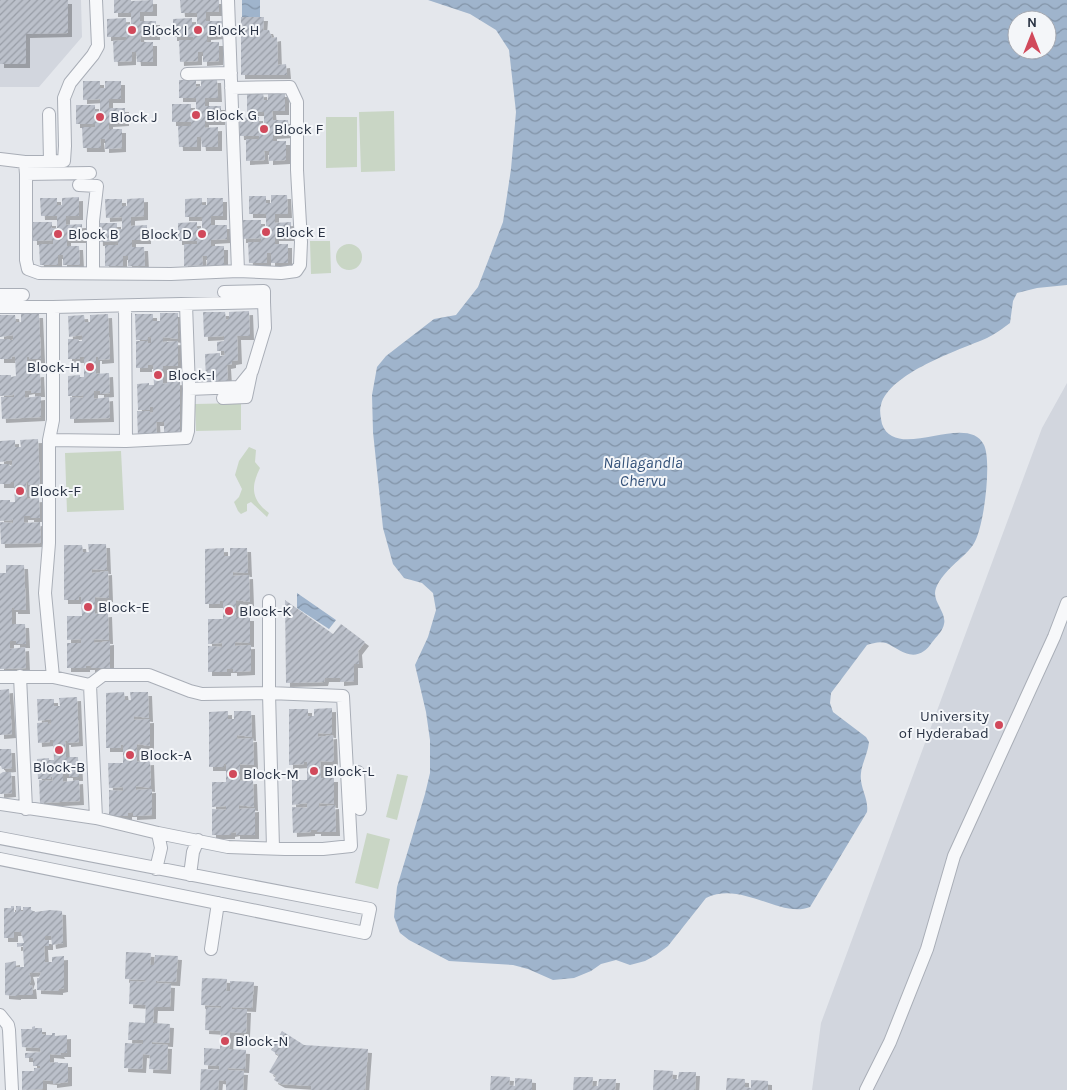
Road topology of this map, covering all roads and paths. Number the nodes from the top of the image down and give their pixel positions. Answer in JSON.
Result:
{"nodes":[{"id":1,"x":96,"y":0,"type":"edge"},
{"id":2,"x":228,"y":0,"type":"edge"},
{"id":3,"x":231,"y":73,"type":"junction"},
{"id":4,"x":187,"y":74,"type":"dead end"},
{"id":5,"x":231,"y":88,"type":"junction"},
{"id":6,"x":50,"y":114,"type":"dead end"},
{"id":7,"x":0,"y":159,"type":"edge"},
{"id":8,"x":50,"y":161,"type":"junction"},
{"id":9,"x":26,"y":168,"type":"junction"},
{"id":10,"x":90,"y":173,"type":"dead end"},
{"id":11,"x":79,"y":185,"type":"dead end"},
{"id":12,"x":238,"y":271,"type":"junction"},
{"id":13,"x":93,"y":273,"type":"junction"},
{"id":14,"x":224,"y":292,"type":"dead end"},
{"id":15,"x":23,"y":294,"type":"dead end"},
{"id":16,"x":0,"y":295,"type":"edge"},
{"id":17,"x":264,"y":302,"type":"junction"},
{"id":18,"x":186,"y":304,"type":"junction"},
{"id":19,"x":124,"y":306,"type":"junction"},
{"id":20,"x":0,"y":307,"type":"edge"},
{"id":21,"x":53,"y":307,"type":"junction"},
{"id":22,"x":252,"y":371,"type":"junction"},
{"id":23,"x":189,"y":388,"type":"junction"},
{"id":24,"x":223,"y":398,"type":"dead end"},
{"id":25,"x":49,"y":440,"type":"junction"},
{"id":26,"x":126,"y":441,"type":"junction"},
{"id":27,"x":269,"y":602,"type":"dead end"},
{"id":28,"x":1067,"y":603,"type":"edge"},
{"id":29,"x":0,"y":676,"type":"edge"},
{"id":30,"x":20,"y":676,"type":"junction"},
{"id":31,"x":54,"y":677,"type":"junction"},
{"id":32,"x":90,"y":684,"type":"junction"},
{"id":33,"x":269,"y":693,"type":"junction"},
{"id":34,"x":347,"y":772,"type":"junction"},
{"id":35,"x":0,"y":804,"type":"edge"},
{"id":36,"x":26,"y":809,"type":"junction"},
{"id":37,"x":360,"y":809,"type":"dead end"},
{"id":38,"x":96,"y":818,"type":"junction"},
{"id":39,"x":158,"y":833,"type":"junction"},
{"id":40,"x":0,"y":838,"type":"edge"},
{"id":41,"x":198,"y":840,"type":"junction"},
{"id":42,"x":36,"y":846,"type":"junction"},
{"id":43,"x":273,"y":848,"type":"junction"},
{"id":44,"x":0,"y":859,"type":"edge"},
{"id":45,"x":32,"y":865,"type":"junction"},
{"id":46,"x":156,"y":869,"type":"junction"},
{"id":47,"x":190,"y":874,"type":"junction"},
{"id":48,"x":218,"y":903,"type":"junction"},
{"id":49,"x":211,"y":949,"type":"dead end"},
{"id":50,"x":0,"y":1015,"type":"edge"},
{"id":51,"x":12,"y":1090,"type":"edge"},
{"id":52,"x":866,"y":1090,"type":"edge"}],
"edges":[{"from":1,"to":8,"type":"street"},
{"from":2,"to":3,"type":"street"},
{"from":3,"to":4,"type":"street"},
{"from":3,"to":5,"type":"street"},
{"from":5,"to":12,"type":"street"},
{"from":5,"to":12,"type":"street"},
{"from":6,"to":8,"type":"street"},
{"from":7,"to":9,"type":"street"},
{"from":8,"to":9,"type":"street"},
{"from":9,"to":10,"type":"street"},
{"from":9,"to":13,"type":"street"},
{"from":11,"to":13,"type":"street"},
{"from":12,"to":13,"type":"street"},
{"from":14,"to":17,"type":"street"},
{"from":15,"to":16,"type":"street"},
{"from":17,"to":18,"type":"street"},
{"from":17,"to":22,"type":"street"},
{"from":18,"to":19,"type":"street"},
{"from":18,"to":23,"type":"street"},
{"from":19,"to":21,"type":"street"},
{"from":19,"to":26,"type":"street"},
{"from":20,"to":21,"type":"street"},
{"from":21,"to":25,"type":"street"},
{"from":22,"to":23,"type":"street"},
{"from":22,"to":24,"type":"street"},
{"from":23,"to":26,"type":"street"},
{"from":25,"to":26,"type":"street"},
{"from":25,"to":31,"type":"street"},
{"from":27,"to":33,"type":"street"},
{"from":28,"to":52,"type":"street"},
{"from":29,"to":30,"type":"street"},
{"from":30,"to":31,"type":"street"},
{"from":30,"to":36,"type":"street"},
{"from":31,"to":32,"type":"street"},
{"from":32,"to":33,"type":"street"},
{"from":32,"to":38,"type":"street"},
{"from":33,"to":34,"type":"street"},
{"from":33,"to":43,"type":"street"},
{"from":34,"to":37,"type":"street"},
{"from":34,"to":43,"type":"street"},
{"from":35,"to":36,"type":"street"},
{"from":36,"to":38,"type":"street"},
{"from":38,"to":39,"type":"street"},
{"from":39,"to":41,"type":"street"},
{"from":39,"to":46,"type":"street"},
{"from":40,"to":42,"type":"street"},
{"from":41,"to":43,"type":"street"},
{"from":41,"to":47,"type":"street"},
{"from":42,"to":45,"type":"street"},
{"from":42,"to":46,"type":"street"},
{"from":44,"to":45,"type":"street"},
{"from":45,"to":48,"type":"street"},
{"from":46,"to":47,"type":"street"},
{"from":47,"to":48,"type":"street"},
{"from":48,"to":49,"type":"street"},
{"from":50,"to":51,"type":"street"}]}
